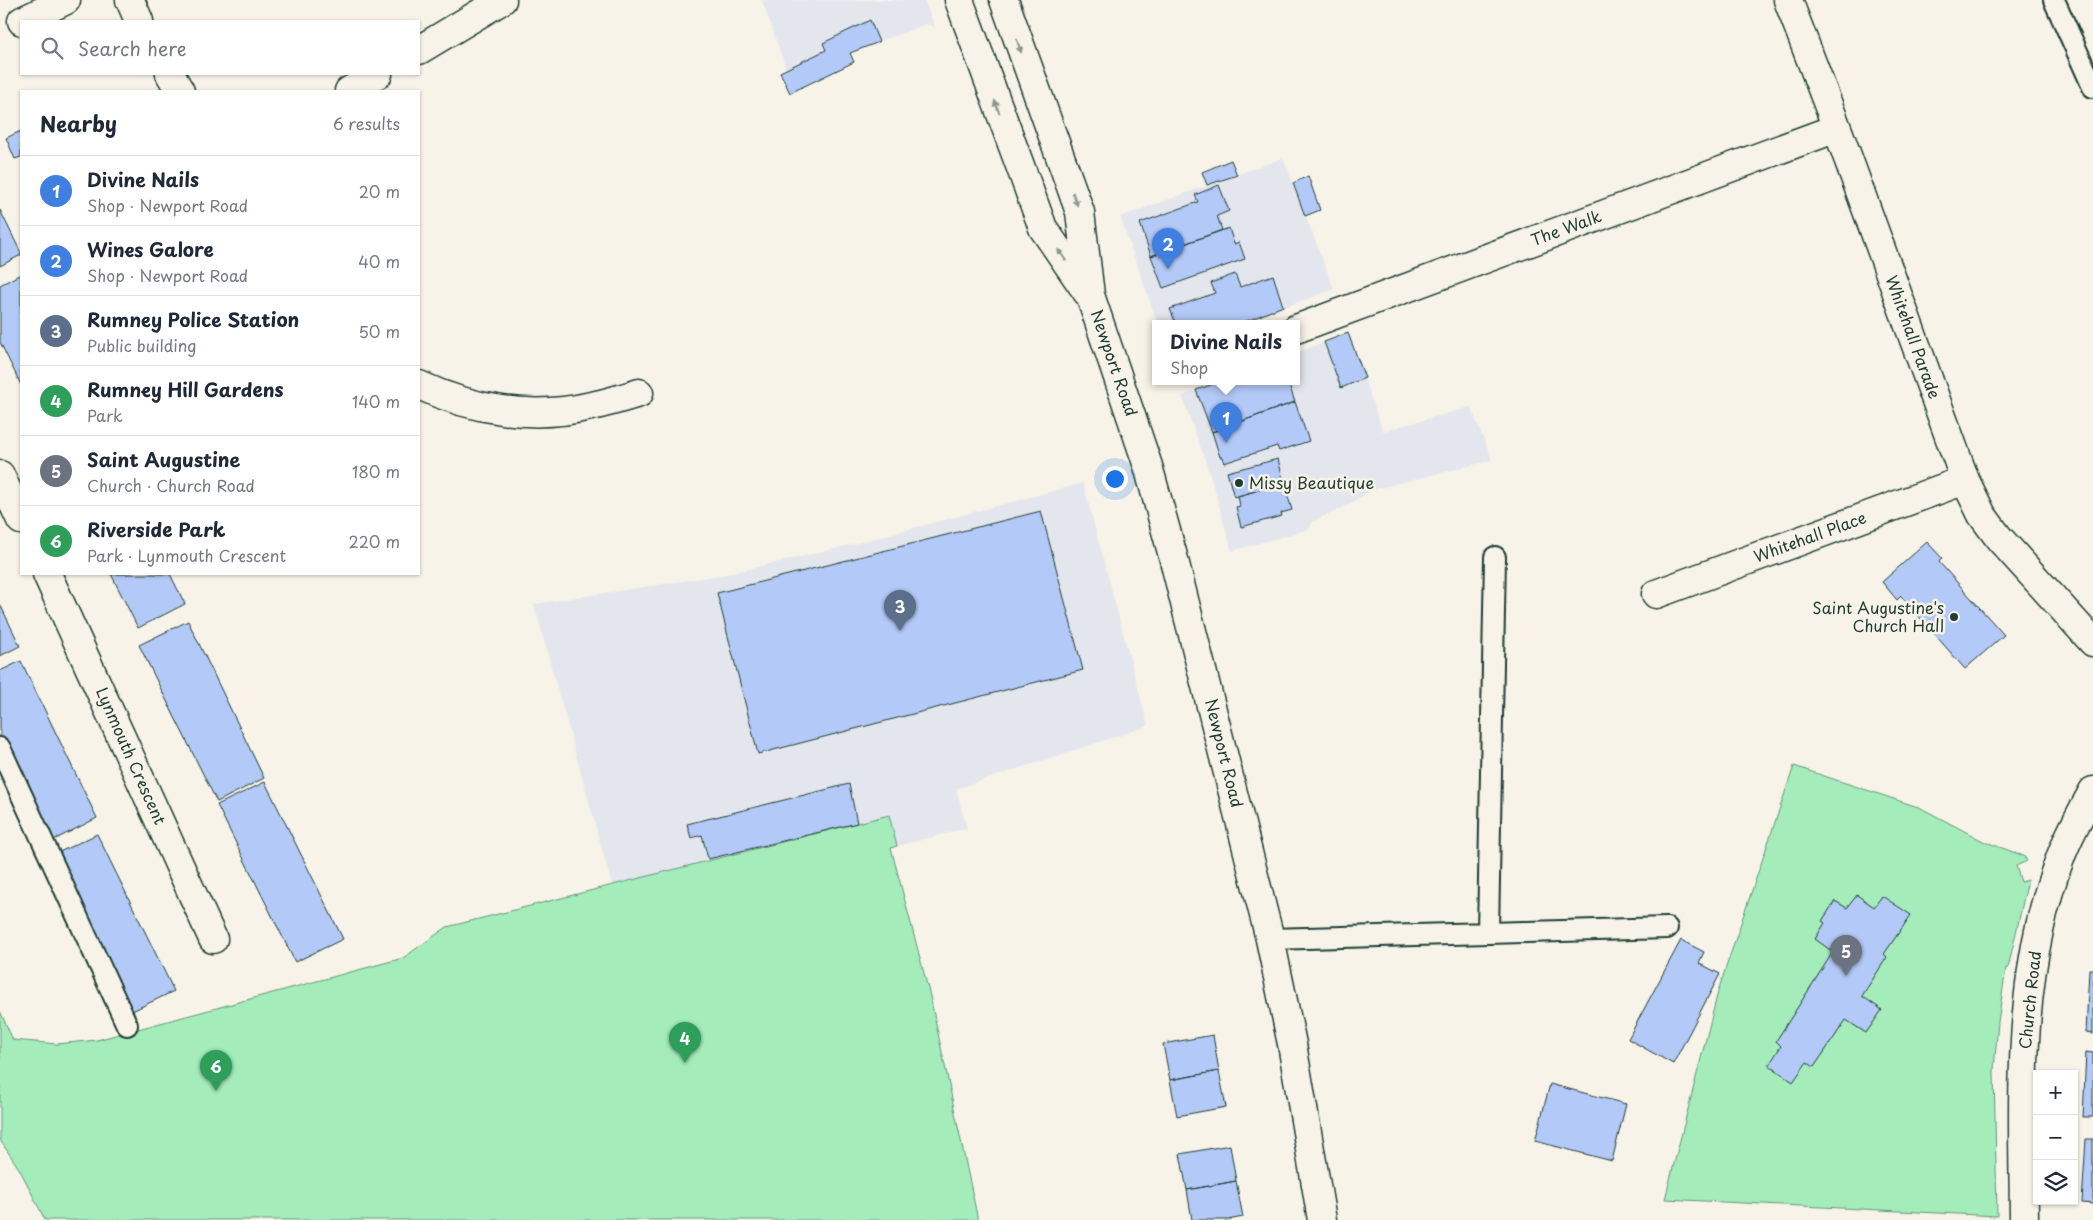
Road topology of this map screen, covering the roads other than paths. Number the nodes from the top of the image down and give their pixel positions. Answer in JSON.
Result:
{"nodes":[{"id":1,"x":66,"y":0,"type":"edge"},
{"id":2,"x":130,"y":0,"type":"edge"},
{"id":3,"x":502,"y":0,"type":"edge"},
{"id":4,"x":959,"y":0,"type":"edge"},
{"id":5,"x":1004,"y":0,"type":"edge"},
{"id":6,"x":1788,"y":0,"type":"edge"},
{"id":7,"x":2054,"y":0,"type":"edge"},
{"id":8,"x":24,"y":20,"type":"edge"},
{"id":9,"x":139,"y":20,"type":"edge"},
{"id":10,"x":20,"y":22,"type":"edge"},
{"id":11,"x":0,"y":32,"type":"edge"},
{"id":12,"x":420,"y":49,"type":"edge"},
{"id":13,"x":171,"y":75,"type":"edge"},
{"id":14,"x":376,"y":75,"type":"edge"},
{"id":15,"x":2093,"y":87,"type":"edge"},
{"id":16,"x":179,"y":90,"type":"edge"},
{"id":17,"x":351,"y":90,"type":"edge"},
{"id":18,"x":1837,"y":128,"type":"junction"},
{"id":19,"x":1090,"y":295,"type":"junction"},
{"id":20,"x":1300,"y":328,"type":"edge"},
{"id":21,"x":420,"y":385,"type":"edge"},
{"id":22,"x":639,"y":393,"type":"dead end"},
{"id":23,"x":0,"y":475,"type":"edge"},
{"id":24,"x":1965,"y":480,"type":"junction"},
{"id":25,"x":20,"y":518,"type":"edge"},
{"id":26,"x":1495,"y":556,"type":"dead end"},
{"id":27,"x":47,"y":575,"type":"edge"},
{"id":28,"x":1656,"y":594,"type":"dead end"},
{"id":29,"x":2093,"y":642,"type":"edge"},
{"id":30,"x":0,"y":748,"type":"edge"},
{"id":31,"x":2093,"y":792,"type":"edge"},
{"id":32,"x":1667,"y":928,"type":"dead end"},
{"id":33,"x":1488,"y":933,"type":"junction"},
{"id":34,"x":213,"y":939,"type":"dead end"},
{"id":35,"x":1270,"y":939,"type":"junction"},
{"id":36,"x":127,"y":1025,"type":"dead end"},
{"id":37,"x":1322,"y":1220,"type":"edge"},
{"id":38,"x":2024,"y":1220,"type":"edge"}],
"edges":[{"from":1,"to":8,"type":"street"},
{"from":2,"to":9,"type":"street"},
{"from":3,"to":12,"type":"street"},
{"from":19,"to":4,"type":"street","name":"Newport Road","one_way":true},
{"from":5,"to":19,"type":"street","name":"Newport Road","one_way":true},
{"from":6,"to":18,"type":"street","name":"Whitehall Parade"},
{"from":7,"to":15,"type":"lane"},
{"from":10,"to":11,"type":"street"},
{"from":13,"to":16,"type":"street"},
{"from":14,"to":17,"type":"street"},
{"from":18,"to":20,"type":"street","name":"The Walk"},
{"from":18,"to":24,"type":"street","name":"Whitehall Parade"},
{"from":19,"to":35,"type":"street","name":"Newport Road"},
{"from":21,"to":22,"type":"street"},
{"from":23,"to":25,"type":"street"},
{"from":24,"to":28,"type":"street","name":"Whitehall Place"},
{"from":24,"to":29,"type":"street","name":"Whitehall Parade"},
{"from":26,"to":33,"type":"lane"},
{"from":27,"to":34,"type":"street","name":"Lynmouth Crescent"},
{"from":30,"to":36,"type":"lane"},
{"from":31,"to":38,"type":"street","name":"Church Road"},
{"from":32,"to":33,"type":"lane"},
{"from":33,"to":35,"type":"lane"},
{"from":35,"to":37,"type":"street","name":"Newport Road"}]}
